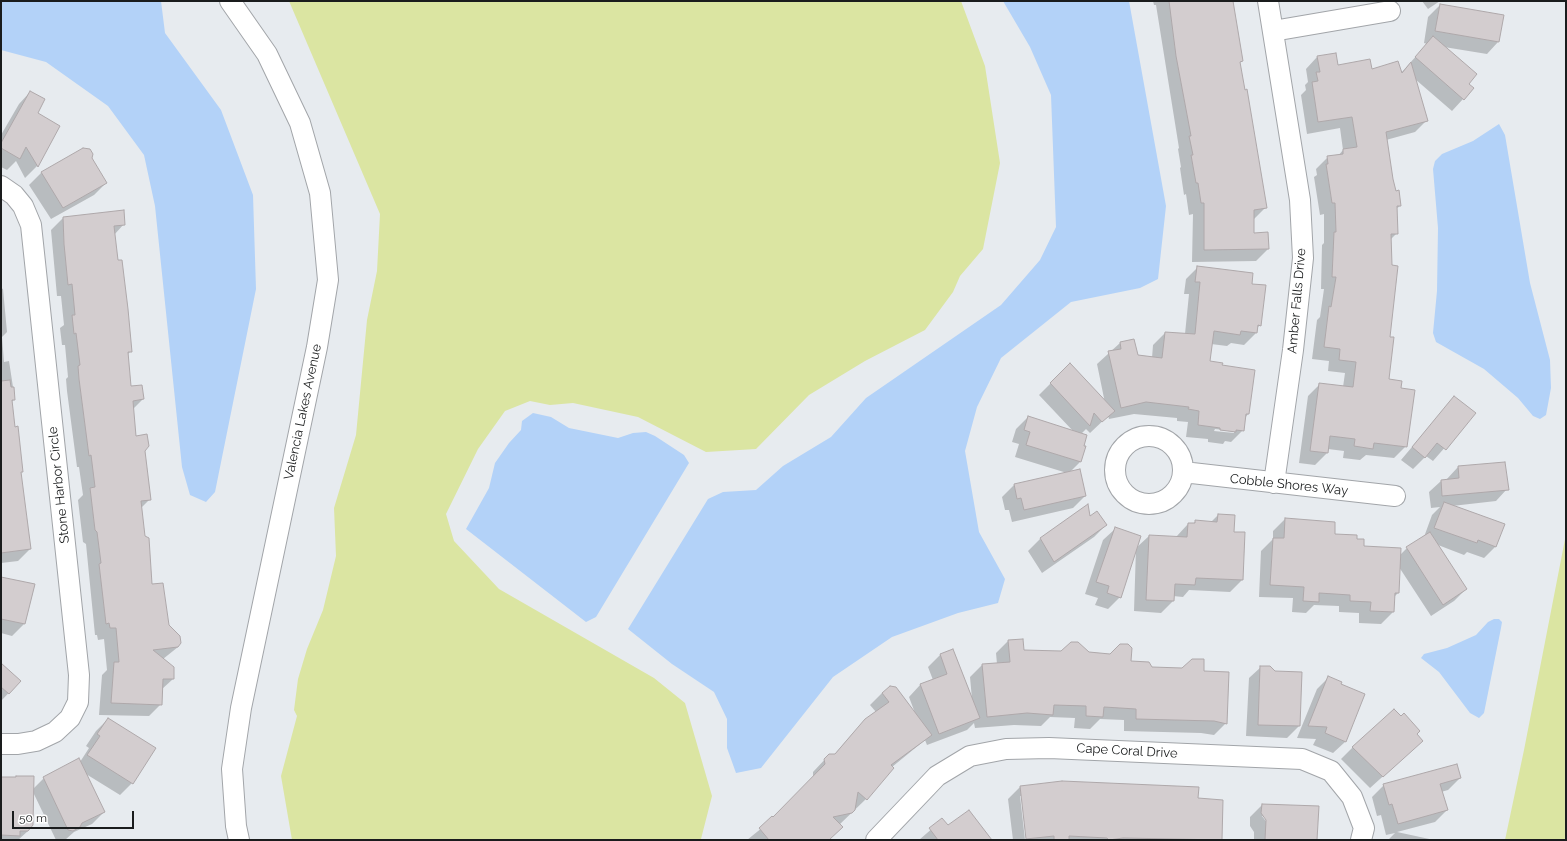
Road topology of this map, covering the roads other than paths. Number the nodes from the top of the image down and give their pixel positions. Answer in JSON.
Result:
{"nodes":[{"id":1,"x":230,"y":1,"type":"edge"},
{"id":2,"x":1268,"y":1,"type":"edge"},
{"id":3,"x":1390,"y":11,"type":"dead end"},
{"id":4,"x":1273,"y":31,"type":"junction"},
{"id":5,"x":1,"y":186,"type":"edge"},
{"id":6,"x":1183,"y":472,"type":"dead end"},
{"id":7,"x":1274,"y":483,"type":"junction"},
{"id":8,"x":1395,"y":496,"type":"dead end"},
{"id":9,"x":1,"y":744,"type":"edge"},
{"id":10,"x":239,"y":840,"type":"edge"},
{"id":11,"x":876,"y":840,"type":"edge"},
{"id":12,"x":1361,"y":840,"type":"edge"}],
"edges":[{"from":1,"to":10,"type":"street","name":"Valencia Lakes Avenue"},
{"from":2,"to":4,"type":"street","name":"Amber Falls Drive"},
{"from":3,"to":4,"type":"street"},
{"from":4,"to":7,"type":"street","name":"Amber Falls Drive"},
{"from":5,"to":9,"type":"street","name":"Stone Harbor Circle"},
{"from":6,"to":7,"type":"street","name":"Cobble Shores Way"},
{"from":7,"to":8,"type":"street","name":"Cobble Shores Way"},
{"from":11,"to":12,"type":"street","name":"Cape Coral Drive"}]}
